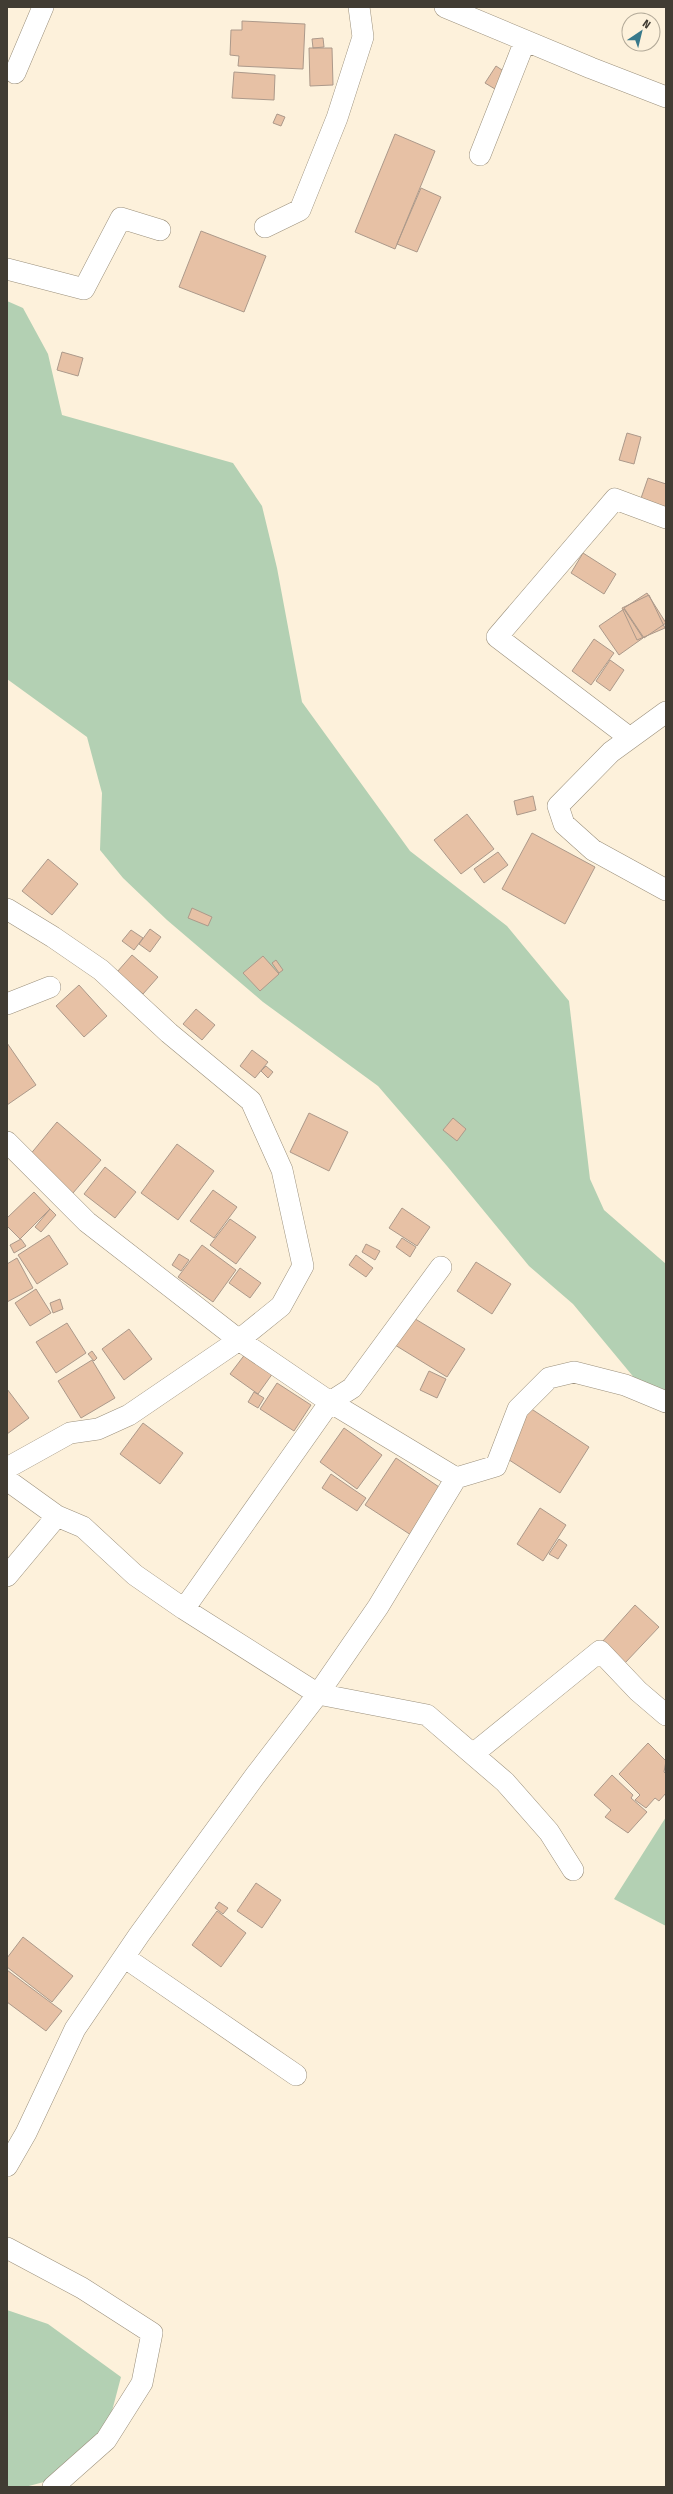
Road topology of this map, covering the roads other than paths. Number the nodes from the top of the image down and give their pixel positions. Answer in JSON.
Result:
{"nodes":[{"id":1,"x":43,"y":7,"type":"edge"},
{"id":2,"x":359,"y":7,"type":"edge"},
{"id":3,"x":445,"y":7,"type":"edge"},
{"id":4,"x":525,"y":41,"type":"junction"},
{"id":5,"x":15,"y":73,"type":"dead end"},
{"id":6,"x":666,"y":97,"type":"edge"},
{"id":7,"x":480,"y":155,"type":"dead end"},
{"id":8,"x":265,"y":227,"type":"dead end"},
{"id":9,"x":160,"y":230,"type":"dead end"},
{"id":10,"x":7,"y":270,"type":"edge"},
{"id":11,"x":666,"y":518,"type":"edge"},
{"id":12,"x":666,"y":712,"type":"edge"},
{"id":13,"x":630,"y":738,"type":"junction"},
{"id":14,"x":666,"y":890,"type":"edge"},
{"id":15,"x":7,"y":910,"type":"edge"},
{"id":16,"x":50,"y":987,"type":"dead end"},
{"id":17,"x":7,"y":1004,"type":"edge"},
{"id":18,"x":7,"y":1142,"type":"edge"},
{"id":19,"x":441,"y":1266,"type":"dead end"},
{"id":20,"x":239,"y":1340,"type":"junction"},
{"id":21,"x":330,"y":1402,"type":"junction"},
{"id":22,"x":666,"y":1402,"type":"edge"},
{"id":23,"x":7,"y":1468,"type":"edge"},
{"id":24,"x":456,"y":1478,"type":"junction"},
{"id":25,"x":7,"y":1480,"type":"edge"},
{"id":26,"x":57,"y":1516,"type":"junction"},
{"id":27,"x":7,"y":1576,"type":"edge"},
{"id":28,"x":184,"y":1609,"type":"junction"},
{"id":29,"x":318,"y":1694,"type":"junction"},
{"id":30,"x":666,"y":1715,"type":"edge"},
{"id":31,"x":473,"y":1754,"type":"junction"},
{"id":32,"x":573,"y":1870,"type":"dead end"},
{"id":33,"x":124,"y":1957,"type":"junction"},
{"id":34,"x":296,"y":2075,"type":"dead end"},
{"id":35,"x":7,"y":2166,"type":"edge"},
{"id":36,"x":7,"y":2248,"type":"edge"},
{"id":37,"x":53,"y":2487,"type":"edge"}],
"edges":[{"from":1,"to":5,"type":"street"},
{"from":2,"to":8,"type":"street"},
{"from":3,"to":4,"type":"street"},
{"from":4,"to":6,"type":"street"},
{"from":4,"to":7,"type":"street"},
{"from":9,"to":10,"type":"street"},
{"from":11,"to":13,"type":"street"},
{"from":12,"to":13,"type":"street"},
{"from":13,"to":14,"type":"street"},
{"from":15,"to":20,"type":"street"},
{"from":16,"to":17,"type":"street"},
{"from":18,"to":20,"type":"street"},
{"from":19,"to":21,"type":"street"},
{"from":20,"to":21,"type":"street"},
{"from":20,"to":23,"type":"street"},
{"from":21,"to":24,"type":"street"},
{"from":21,"to":28,"type":"street"},
{"from":22,"to":24,"type":"street"},
{"from":24,"to":29,"type":"street"},
{"from":25,"to":26,"type":"street"},
{"from":26,"to":27,"type":"street"},
{"from":26,"to":28,"type":"street"},
{"from":28,"to":29,"type":"street"},
{"from":29,"to":31,"type":"street"},
{"from":29,"to":33,"type":"street"},
{"from":30,"to":31,"type":"street"},
{"from":31,"to":32,"type":"street"},
{"from":33,"to":34,"type":"street"},
{"from":33,"to":35,"type":"street"},
{"from":36,"to":37,"type":"street"}]}
